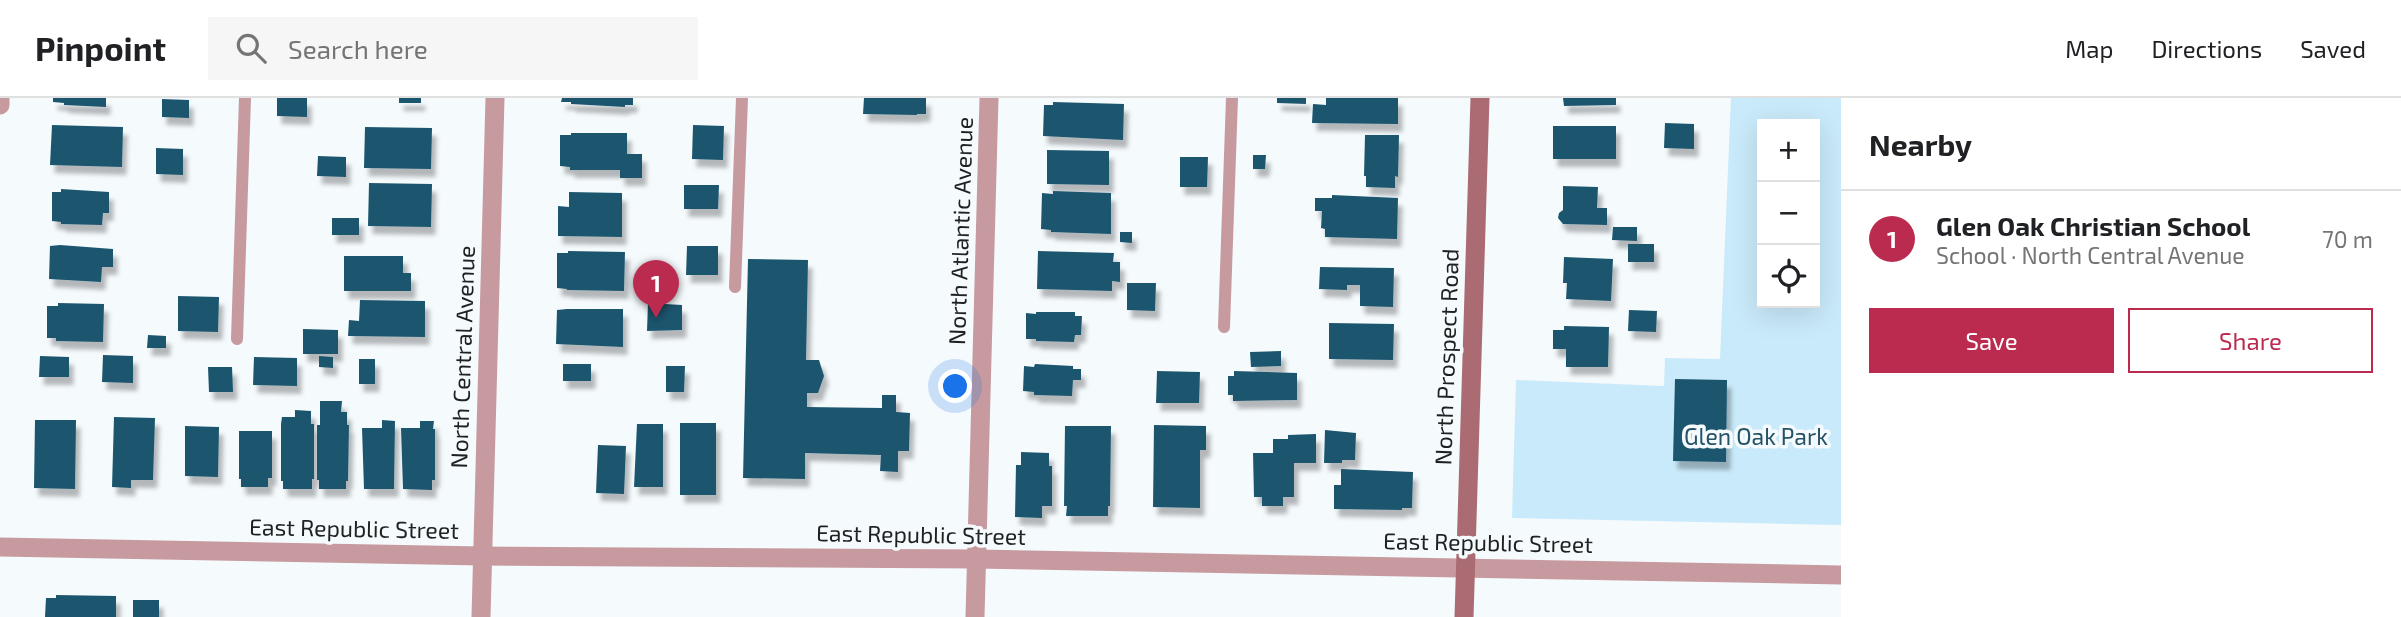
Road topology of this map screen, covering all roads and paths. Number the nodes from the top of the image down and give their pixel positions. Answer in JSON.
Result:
{"nodes":[{"id":1,"x":0,"y":98,"type":"edge"},
{"id":2,"x":246,"y":98,"type":"edge"},
{"id":3,"x":495,"y":98,"type":"edge"},
{"id":4,"x":742,"y":98,"type":"edge"},
{"id":5,"x":989,"y":98,"type":"edge"},
{"id":6,"x":1232,"y":98,"type":"edge"},
{"id":7,"x":1479,"y":98,"type":"edge"},
{"id":8,"x":0,"y":105,"type":"edge"},
{"id":9,"x":735,"y":286,"type":"dead end"},
{"id":10,"x":1224,"y":327,"type":"dead end"},
{"id":11,"x":237,"y":338,"type":"dead end"},
{"id":12,"x":0,"y":547,"type":"edge"},
{"id":13,"x":482,"y":556,"type":"junction"},
{"id":14,"x":976,"y":559,"type":"junction"},
{"id":15,"x":1466,"y":567,"type":"junction"},
{"id":16,"x":1841,"y":575,"type":"edge"},
{"id":17,"x":481,"y":617,"type":"edge"},
{"id":18,"x":975,"y":617,"type":"edge"},
{"id":19,"x":1464,"y":617,"type":"edge"}],
"edges":[{"from":1,"to":8,"type":"street"},
{"from":2,"to":11,"type":"lane"},
{"from":3,"to":13,"type":"street","name":"North Central Avenue"},
{"from":4,"to":9,"type":"lane"},
{"from":5,"to":14,"type":"street","name":"North Atlantic Avenue"},
{"from":6,"to":10,"type":"lane"},
{"from":7,"to":15,"type":"main road","name":"North Prospect Road"},
{"from":12,"to":13,"type":"street","name":"East Republic Street"},
{"from":13,"to":14,"type":"street","name":"East Republic Street"},
{"from":13,"to":17,"type":"street","name":"North Central Avenue"},
{"from":14,"to":15,"type":"street","name":"East Republic Street"},
{"from":14,"to":18,"type":"street","name":"North Atlantic Avenue"},
{"from":15,"to":16,"type":"street","name":"East Republic Street"},
{"from":15,"to":19,"type":"main road","name":"North Prospect Road"}]}
